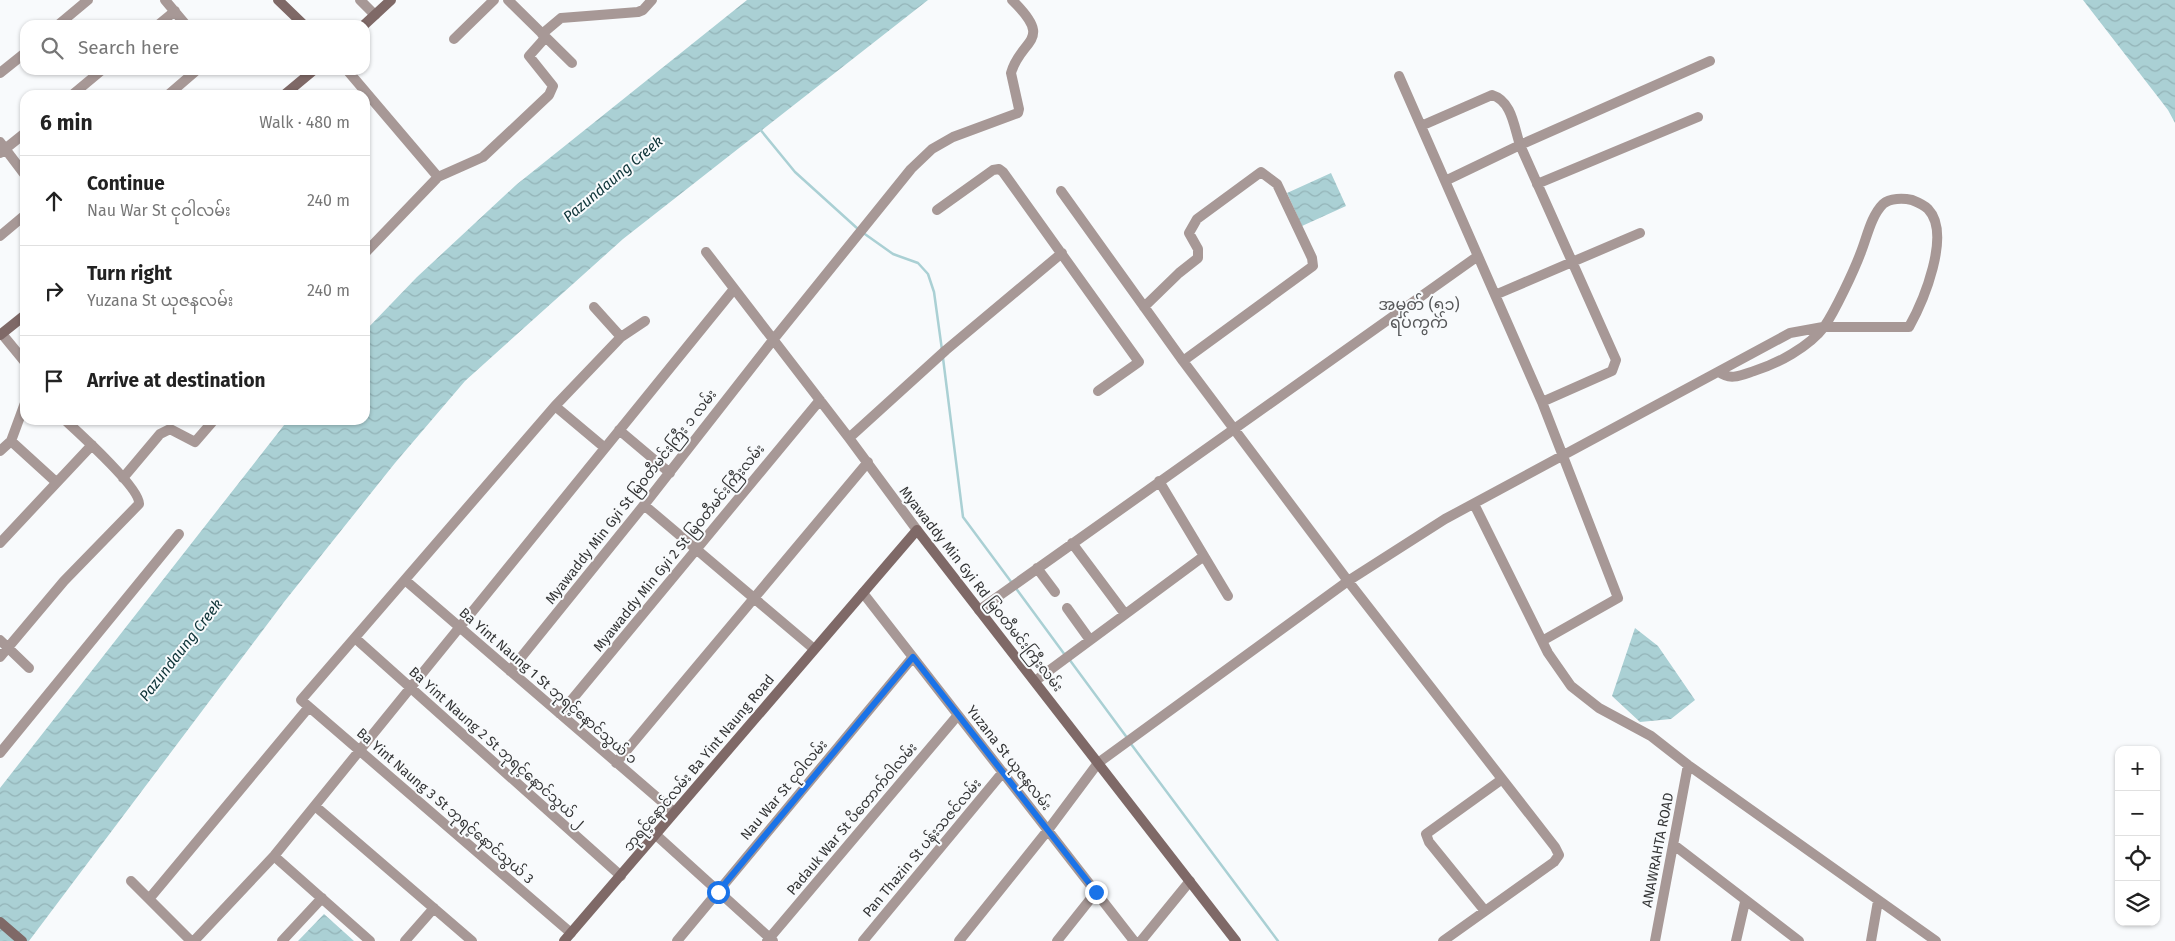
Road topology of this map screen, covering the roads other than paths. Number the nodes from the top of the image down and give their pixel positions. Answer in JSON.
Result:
{"nodes":[{"id":1,"x":88,"y":0,"type":"edge"},
{"id":2,"x":165,"y":0,"type":"edge"},
{"id":3,"x":278,"y":0,"type":"edge"},
{"id":4,"x":360,"y":0,"type":"edge"},
{"id":5,"x":391,"y":0,"type":"edge"},
{"id":6,"x":494,"y":0,"type":"edge"},
{"id":7,"x":508,"y":0,"type":"edge"},
{"id":8,"x":652,"y":0,"type":"edge"},
{"id":9,"x":1012,"y":0,"type":"edge"},
{"id":10,"x":175,"y":11,"type":"junction"},
{"id":11,"x":375,"y":15,"type":"junction"},
{"id":12,"x":64,"y":20,"type":"edge"},
{"id":13,"x":164,"y":20,"type":"edge"},
{"id":14,"x":182,"y":20,"type":"edge"},
{"id":15,"x":299,"y":20,"type":"edge"},
{"id":16,"x":370,"y":20,"type":"edge"},
{"id":17,"x":544,"y":36,"type":"junction"},
{"id":18,"x":454,"y":39,"type":"dead end"},
{"id":19,"x":20,"y":57,"type":"edge"},
{"id":20,"x":1710,"y":61,"type":"dead end"},
{"id":21,"x":572,"y":63,"type":"dead end"},
{"id":22,"x":0,"y":73,"type":"edge"},
{"id":23,"x":96,"y":75,"type":"edge"},
{"id":24,"x":191,"y":75,"type":"edge"},
{"id":25,"x":308,"y":75,"type":"edge"},
{"id":26,"x":351,"y":75,"type":"edge"},
{"id":27,"x":1399,"y":76,"type":"dead end"},
{"id":28,"x":78,"y":90,"type":"edge"},
{"id":29,"x":174,"y":90,"type":"edge"},
{"id":30,"x":290,"y":90,"type":"edge"},
{"id":31,"x":364,"y":90,"type":"edge"},
{"id":32,"x":370,"y":97,"type":"edge"},
{"id":33,"x":1698,"y":117,"type":"dead end"},
{"id":34,"x":1421,"y":126,"type":"junction"},
{"id":35,"x":20,"y":136,"type":"edge"},
{"id":36,"x":1520,"y":145,"type":"junction"},
{"id":37,"x":2,"y":148,"type":"edge"},
{"id":38,"x":20,"y":169,"type":"edge"},
{"id":39,"x":438,"y":177,"type":"junction"},
{"id":40,"x":1445,"y":181,"type":"junction"},
{"id":41,"x":1537,"y":184,"type":"junction"},
{"id":42,"x":1061,"y":191,"type":"dead end"},
{"id":43,"x":937,"y":210,"type":"dead end"},
{"id":44,"x":20,"y":219,"type":"edge"},
{"id":45,"x":1640,"y":232,"type":"dead end"},
{"id":46,"x":0,"y":236,"type":"edge"},
{"id":47,"x":370,"y":247,"type":"edge"},
{"id":48,"x":706,"y":252,"type":"dead end"},
{"id":49,"x":1062,"y":253,"type":"junction"},
{"id":50,"x":1478,"y":256,"type":"junction"},
{"id":51,"x":1572,"y":262,"type":"junction"},
{"id":52,"x":734,"y":288,"type":"junction"},
{"id":53,"x":1495,"y":295,"type":"junction"},
{"id":54,"x":594,"y":307,"type":"dead end"},
{"id":55,"x":1144,"y":307,"type":"junction"},
{"id":56,"x":20,"y":319,"type":"edge"},
{"id":57,"x":645,"y":321,"type":"dead end"},
{"id":58,"x":1824,"y":327,"type":"junction"},
{"id":59,"x":1,"y":334,"type":"edge"},
{"id":60,"x":621,"y":337,"type":"junction"},
{"id":61,"x":773,"y":340,"type":"junction"},
{"id":62,"x":20,"y":356,"type":"edge"},
{"id":63,"x":1183,"y":361,"type":"junction"},
{"id":64,"x":1719,"y":372,"type":"junction"},
{"id":65,"x":1098,"y":391,"type":"dead end"},
{"id":66,"x":820,"y":400,"type":"junction"},
{"id":67,"x":1542,"y":402,"type":"junction"},
{"id":68,"x":554,"y":406,"type":"junction"},
{"id":69,"x":20,"y":417,"type":"edge"},
{"id":70,"x":70,"y":425,"type":"edge"},
{"id":71,"x":210,"y":425,"type":"edge"},
{"id":72,"x":1232,"y":428,"type":"junction"},
{"id":73,"x":619,"y":430,"type":"junction"},
{"id":74,"x":850,"y":438,"type":"junction"},
{"id":75,"x":11,"y":441,"type":"junction"},
{"id":76,"x":92,"y":445,"type":"junction"},
{"id":77,"x":606,"y":448,"type":"junction"},
{"id":78,"x":0,"y":451,"type":"edge"},
{"id":79,"x":1564,"y":455,"type":"junction"},
{"id":80,"x":868,"y":462,"type":"junction"},
{"id":81,"x":670,"y":473,"type":"junction"},
{"id":82,"x":123,"y":478,"type":"junction"},
{"id":83,"x":1159,"y":481,"type":"junction"},
{"id":84,"x":56,"y":482,"type":"junction"},
{"id":85,"x":1474,"y":504,"type":"junction"},
{"id":86,"x":644,"y":505,"type":"junction"},
{"id":87,"x":917,"y":530,"type":"junction"},
{"id":88,"x":179,"y":534,"type":"dead end"},
{"id":89,"x":1072,"y":543,"type":"junction"},
{"id":90,"x":0,"y":544,"type":"edge"},
{"id":91,"x":696,"y":549,"type":"junction"},
{"id":92,"x":1204,"y":556,"type":"junction"},
{"id":93,"x":1037,"y":568,"type":"junction"},
{"id":94,"x":405,"y":580,"type":"junction"},
{"id":95,"x":1348,"y":581,"type":"junction"},
{"id":96,"x":1055,"y":592,"type":"dead end"},
{"id":97,"x":863,"y":593,"type":"junction"},
{"id":98,"x":1228,"y":596,"type":"dead end"},
{"id":99,"x":754,"y":598,"type":"junction"},
{"id":100,"x":1067,"y":608,"type":"dead end"},
{"id":101,"x":979,"y":610,"type":"junction"},
{"id":102,"x":1125,"y":614,"type":"junction"},
{"id":103,"x":461,"y":628,"type":"junction"},
{"id":104,"x":355,"y":638,"type":"junction"},
{"id":105,"x":0,"y":640,"type":"edge"},
{"id":106,"x":1090,"y":640,"type":"junction"},
{"id":107,"x":1542,"y":641,"type":"junction"},
{"id":108,"x":9,"y":648,"type":"junction"},
{"id":109,"x":814,"y":649,"type":"junction"},
{"id":110,"x":0,"y":657,"type":"edge"},
{"id":111,"x":913,"y":657,"type":"junction"},
{"id":112,"x":29,"y":668,"type":"dead end"},
{"id":113,"x":510,"y":671,"type":"junction"},
{"id":114,"x":1035,"y":681,"type":"junction"},
{"id":115,"x":410,"y":687,"type":"junction"},
{"id":116,"x":305,"y":704,"type":"junction"},
{"id":117,"x":560,"y":714,"type":"junction"},
{"id":118,"x":958,"y":715,"type":"junction"},
{"id":119,"x":359,"y":750,"type":"junction"},
{"id":120,"x":0,"y":752,"type":"edge"},
{"id":121,"x":616,"y":763,"type":"junction"},
{"id":122,"x":1098,"y":763,"type":"junction"},
{"id":123,"x":1688,"y":765,"type":"junction"},
{"id":124,"x":1002,"y":772,"type":"junction"},
{"id":125,"x":1501,"y":780,"type":"junction"},
{"id":126,"x":315,"y":806,"type":"junction"},
{"id":127,"x":674,"y":812,"type":"junction"},
{"id":128,"x":1048,"y":830,"type":"junction"},
{"id":129,"x":655,"y":834,"type":"junction"},
{"id":130,"x":1674,"y":845,"type":"junction"},
{"id":131,"x":274,"y":856,"type":"junction"},
{"id":132,"x":620,"y":876,"type":"junction"},
{"id":133,"x":131,"y":881,"type":"dead end"},
{"id":134,"x":1190,"y":881,"type":"junction"},
{"id":135,"x":718,"y":892,"type":"junction"},
{"id":136,"x":1096,"y":892,"type":"junction"},
{"id":137,"x":149,"y":898,"type":"junction"},
{"id":138,"x":322,"y":898,"type":"junction"},
{"id":139,"x":1878,"y":900,"type":"junction"},
{"id":140,"x":1745,"y":902,"type":"junction"},
{"id":141,"x":434,"y":908,"type":"junction"},
{"id":142,"x":1485,"y":911,"type":"junction"},
{"id":143,"x":0,"y":922,"type":"edge"},
{"id":144,"x":572,"y":933,"type":"junction"},
{"id":145,"x":770,"y":940,"type":"edge"},
{"id":146,"x":1233,"y":940,"type":"edge"},
{"id":147,"x":22,"y":941,"type":"edge"},
{"id":148,"x":193,"y":941,"type":"edge"},
{"id":149,"x":282,"y":941,"type":"edge"},
{"id":150,"x":370,"y":941,"type":"edge"},
{"id":151,"x":405,"y":941,"type":"edge"},
{"id":152,"x":472,"y":941,"type":"edge"},
{"id":153,"x":564,"y":941,"type":"edge"},
{"id":154,"x":677,"y":941,"type":"edge"},
{"id":155,"x":863,"y":941,"type":"edge"},
{"id":156,"x":959,"y":941,"type":"edge"},
{"id":157,"x":1057,"y":941,"type":"edge"},
{"id":158,"x":1134,"y":941,"type":"edge"},
{"id":159,"x":1141,"y":941,"type":"edge"},
{"id":160,"x":1443,"y":941,"type":"edge"},
{"id":161,"x":1655,"y":941,"type":"edge"},
{"id":162,"x":1736,"y":941,"type":"edge"},
{"id":163,"x":1798,"y":941,"type":"edge"},
{"id":164,"x":1871,"y":941,"type":"edge"},
{"id":165,"x":1936,"y":941,"type":"edge"}],
"edges":[{"from":1,"to":12,"type":"street"},
{"from":2,"to":10,"type":"street"},
{"from":3,"to":15,"type":"main road"},
{"from":4,"to":11,"type":"street"},
{"from":5,"to":11,"type":"main road"},
{"from":6,"to":18,"type":"street"},
{"from":7,"to":17,"type":"street"},
{"from":8,"to":17,"type":"street"},
{"from":9,"to":61,"type":"street","name":"Myawaddy Min Gyi St မြဝတီမင်းကြီး ၁ လမ်း"},
{"from":10,"to":13,"type":"street"},
{"from":10,"to":14,"type":"street"},
{"from":11,"to":16,"type":"main road"},
{"from":17,"to":21,"type":"street"},
{"from":17,"to":39,"type":"street"},
{"from":19,"to":22,"type":"street"},
{"from":20,"to":36,"type":"street"},
{"from":23,"to":28,"type":"street"},
{"from":24,"to":29,"type":"street"},
{"from":25,"to":30,"type":"main road"},
{"from":26,"to":31,"type":"street"},
{"from":27,"to":34,"type":"street"},
{"from":32,"to":39,"type":"street"},
{"from":33,"to":41,"type":"street"},
{"from":34,"to":36,"type":"street"},
{"from":34,"to":40,"type":"street"},
{"from":35,"to":37,"type":"street"},
{"from":36,"to":40,"type":"street"},
{"from":36,"to":41,"type":"street"},
{"from":37,"to":38,"type":"street"},
{"from":39,"to":47,"type":"street"},
{"from":40,"to":50,"type":"street"},
{"from":41,"to":51,"type":"street"},
{"from":42,"to":55,"type":"street"},
{"from":43,"to":49,"type":"street"},
{"from":44,"to":46,"type":"street"},
{"from":45,"to":51,"type":"street"},
{"from":48,"to":52,"type":"street","name":"Myawaddy Min Gyi Rd မြဝတီမင်းကြီးလမ်း"},
{"from":49,"to":65,"type":"street"},
{"from":49,"to":74,"type":"street"},
{"from":50,"to":53,"type":"street"},
{"from":50,"to":72,"type":"street"},
{"from":51,"to":53,"type":"street"},
{"from":51,"to":67,"type":"street"},
{"from":52,"to":61,"type":"street","name":"Myawaddy Min Gyi Rd မြဝတီမင်းကြီးလမ်း"},
{"from":52,"to":73,"type":"street"},
{"from":53,"to":67,"type":"street"},
{"from":54,"to":60,"type":"street"},
{"from":55,"to":63,"type":"street"},
{"from":55,"to":63,"type":"street"},
{"from":56,"to":59,"type":"main road"},
{"from":57,"to":60,"type":"street"},
{"from":58,"to":58,"type":"street"},
{"from":58,"to":64,"type":"street"},
{"from":58,"to":64,"type":"street"},
{"from":59,"to":62,"type":"street"},
{"from":60,"to":68,"type":"street"},
{"from":61,"to":66,"type":"street","name":"Myawaddy Min Gyi Rd မြဝတီမင်းကြီးလမ်း"},
{"from":61,"to":81,"type":"street","name":"Myawaddy Min Gyi St မြဝတီမင်းကြီး ၁ လမ်း"},
{"from":63,"to":72,"type":"street"},
{"from":64,"to":79,"type":"street"},
{"from":66,"to":74,"type":"street","name":"Myawaddy Min Gyi Rd မြဝတီမင်းကြီးလမ်း"},
{"from":66,"to":91,"type":"street","name":"Myawaddy Min Gyi 2 St မြဝတီမင်းကြီးလမ်း"},
{"from":67,"to":79,"type":"street"},
{"from":68,"to":77,"type":"street"},
{"from":68,"to":94,"type":"street"},
{"from":69,"to":75,"type":"street"},
{"from":70,"to":76,"type":"street"},
{"from":71,"to":82,"type":"street"},
{"from":72,"to":83,"type":"street"},
{"from":72,"to":95,"type":"street"},
{"from":73,"to":77,"type":"street"},
{"from":73,"to":81,"type":"street"},
{"from":74,"to":80,"type":"street","name":"Myawaddy Min Gyi Rd မြဝတီမင်းကြီးလမ်း"},
{"from":75,"to":78,"type":"street"},
{"from":75,"to":84,"type":"street"},
{"from":76,"to":82,"type":"street"},
{"from":76,"to":84,"type":"street"},
{"from":77,"to":103,"type":"street"},
{"from":79,"to":85,"type":"street"},
{"from":79,"to":107,"type":"street"},
{"from":80,"to":87,"type":"street","name":"Myawaddy Min Gyi Rd မြဝတီမင်းကြီးလမ်း"},
{"from":80,"to":99,"type":"street"},
{"from":81,"to":86,"type":"street","name":"Myawaddy Min Gyi St မြဝတီမင်းကြီး ၁ လမ်း"},
{"from":82,"to":108,"type":"street"},
{"from":83,"to":89,"type":"street"},
{"from":83,"to":92,"type":"street"},
{"from":84,"to":90,"type":"street"},
{"from":85,"to":95,"type":"street"},
{"from":85,"to":107,"type":"street"},
{"from":86,"to":91,"type":"street"},
{"from":86,"to":113,"type":"street","name":"Myawaddy Min Gyi St မြဝတီမင်းကြီး ၁ လမ်း"},
{"from":87,"to":97,"type":"main road","name":"ဘုရင့်နောင်လမ်း Ba Yint Naung Road"},
{"from":87,"to":101,"type":"main road","name":"Myawaddy Min Gyi Rd မြဝတီမင်းကြီးလမ်း"},
{"from":88,"to":120,"type":"street"},
{"from":89,"to":93,"type":"street"},
{"from":89,"to":102,"type":"street"},
{"from":91,"to":99,"type":"street"},
{"from":91,"to":117,"type":"street","name":"Myawaddy Min Gyi 2 St မြဝတီမင်းကြီးလမ်း"},
{"from":92,"to":98,"type":"street"},
{"from":92,"to":102,"type":"street"},
{"from":93,"to":96,"type":"street"},
{"from":93,"to":101,"type":"street"},
{"from":94,"to":103,"type":"street","name":"Ba Yint Naung 1 St ဘုရင့်နောင်သွယ် ၁"},
{"from":94,"to":104,"type":"street"},
{"from":95,"to":122,"type":"street"},
{"from":95,"to":125,"type":"street"},
{"from":97,"to":109,"type":"main road","name":"ဘုရင့်နောင်လမ်း Ba Yint Naung Road"},
{"from":97,"to":111,"type":"street","name":"Yuzana St ယုဇနလမ်း"},
{"from":99,"to":109,"type":"street"},
{"from":99,"to":121,"type":"street"},
{"from":100,"to":106,"type":"street"},
{"from":101,"to":114,"type":"main road","name":"Myawaddy Min Gyi Rd မြဝတီမင်းကြီးလမ်း"},
{"from":102,"to":106,"type":"street"},
{"from":103,"to":113,"type":"street","name":"Ba Yint Naung 1 St ဘုရင့်နောင်သွယ် ၁"},
{"from":103,"to":115,"type":"street"},
{"from":104,"to":115,"type":"street","name":"Ba Yint Naung 2 St ဘုရင့်နောင်သွယ် ၂"},
{"from":104,"to":116,"type":"street"},
{"from":105,"to":108,"type":"street"},
{"from":106,"to":114,"type":"street"},
{"from":107,"to":123,"type":"street"},
{"from":108,"to":110,"type":"street"},
{"from":108,"to":112,"type":"street"},
{"from":109,"to":127,"type":"main road","name":"ဘုရင့်နောင်လမ်း Ba Yint Naung Road"},
{"from":111,"to":118,"type":"street","name":"Yuzana St ယုဇနလမ်း"},
{"from":111,"to":135,"type":"street","name":"Nau War St ငုဝါလမ်း"},
{"from":113,"to":117,"type":"street","name":"Ba Yint Naung 1 St ဘုရင့်နောင်သွယ် ၁"},
{"from":114,"to":122,"type":"main road","name":"Myawaddy Min Gyi Rd မြဝတီမင်းကြီးလမ်း"},
{"from":115,"to":119,"type":"street"},
{"from":115,"to":132,"type":"street","name":"Ba Yint Naung 2 St ဘုရင့်နောင်သွယ် ၂"},
{"from":116,"to":119,"type":"street","name":"Ba Yint Naung 3 St ဘုရင့်နောင်သွယ် 3"},
{"from":116,"to":137,"type":"street"},
{"from":117,"to":121,"type":"street","name":"Ba Yint Naung 1 St ဘုရင့်နောင်သွယ် ၁"},
{"from":118,"to":124,"type":"street","name":"Yuzana St ယုဇနလမ်း"},
{"from":118,"to":145,"type":"street","name":"Padauk War St ပိတောက်ဝါလမ်း"},
{"from":119,"to":126,"type":"street"},
{"from":119,"to":144,"type":"street","name":"Ba Yint Naung 3 St ဘုရင့်နောင်သွယ် 3"},
{"from":121,"to":127,"type":"street","name":"Ba Yint Naung 1 St ဘုရင့်နောင်သွယ် ၁"},
{"from":122,"to":128,"type":"street"},
{"from":122,"to":134,"type":"main road","name":"Myawaddy Min Gyi Rd မြဝတီမင်းကြီးလမ်း"},
{"from":123,"to":130,"type":"street","name":"ANAWRAHTA ROAD"},
{"from":123,"to":139,"type":"street"},
{"from":124,"to":128,"type":"street","name":"Yuzana St ယုဇနလမ်း"},
{"from":124,"to":155,"type":"street","name":"Pan Thazin St ပန်းသဇင်လမ်း"},
{"from":125,"to":142,"type":"street"},
{"from":125,"to":142,"type":"street"},
{"from":126,"to":131,"type":"street"},
{"from":126,"to":141,"type":"street"},
{"from":127,"to":129,"type":"main road","name":"ဘုရင့်နောင်လမ်း Ba Yint Naung Road"},
{"from":128,"to":136,"type":"street","name":"Yuzana St ယုဇနလမ်း"},
{"from":128,"to":156,"type":"street"},
{"from":129,"to":132,"type":"main road","name":"ဘုရင့်နောင်လမ်း Ba Yint Naung Road"},
{"from":129,"to":135,"type":"street"},
{"from":130,"to":140,"type":"street"},
{"from":130,"to":161,"type":"street","name":"ANAWRAHTA ROAD"},
{"from":131,"to":138,"type":"street"},
{"from":131,"to":148,"type":"street"},
{"from":132,"to":144,"type":"main road","name":"ဘုရင့်နောင်လမ်း Ba Yint Naung Road"},
{"from":133,"to":137,"type":"street"},
{"from":134,"to":146,"type":"main road","name":"Myawaddy Min Gyi Rd မြဝတီမင်းကြီးလမ်း"},
{"from":134,"to":159,"type":"street"},
{"from":135,"to":145,"type":"street"},
{"from":135,"to":154,"type":"street","name":"Nau War St ငုဝါလမ်း"},
{"from":136,"to":157,"type":"street"},
{"from":136,"to":158,"type":"street","name":"Yuzana St ယုဇနလမ်း"},
{"from":137,"to":148,"type":"street"},
{"from":138,"to":149,"type":"street"},
{"from":138,"to":150,"type":"street"},
{"from":139,"to":164,"type":"street"},
{"from":139,"to":165,"type":"street"},
{"from":140,"to":162,"type":"street"},
{"from":140,"to":163,"type":"street"},
{"from":141,"to":151,"type":"street"},
{"from":141,"to":152,"type":"street"},
{"from":142,"to":160,"type":"street"},
{"from":143,"to":147,"type":"main road"},
{"from":144,"to":153,"type":"main road","name":"ဘုရင့်နောင်လမ်း Ba Yint Naung Road"}]}
